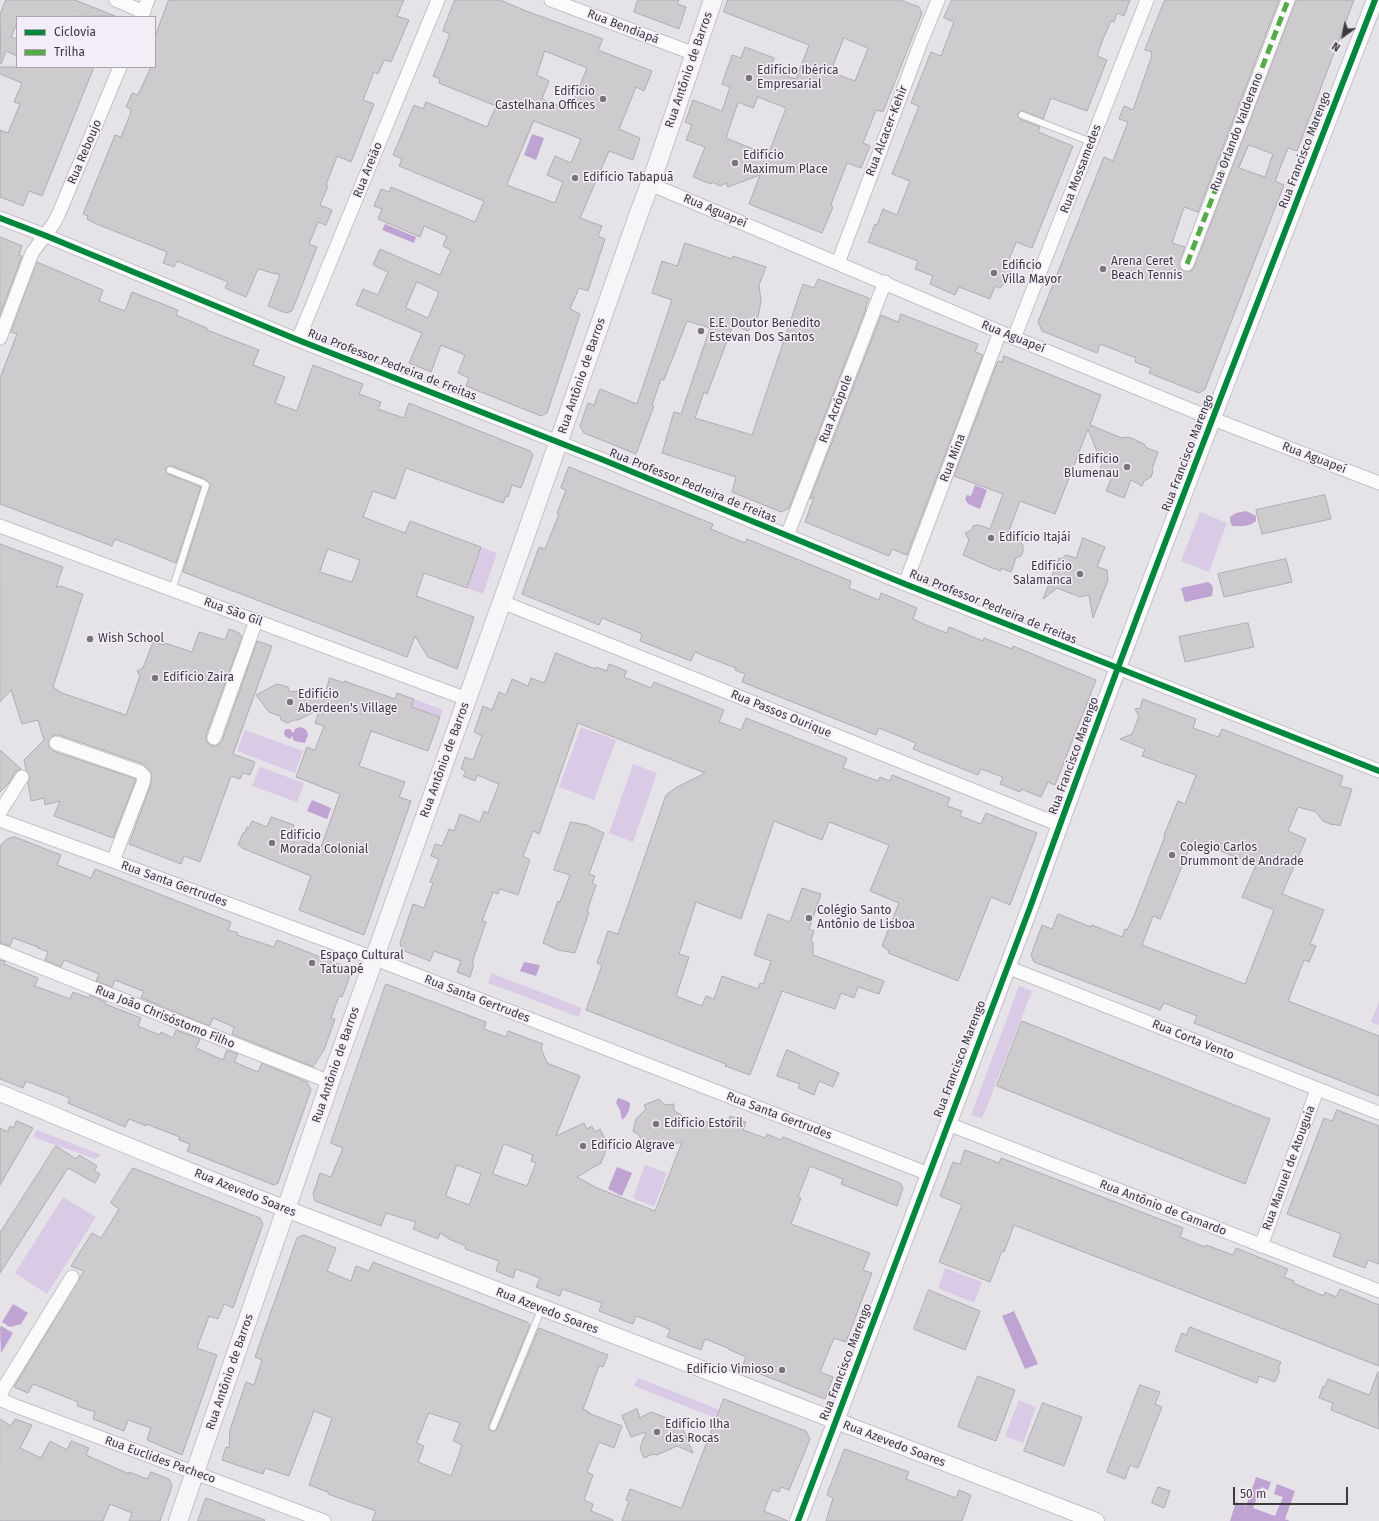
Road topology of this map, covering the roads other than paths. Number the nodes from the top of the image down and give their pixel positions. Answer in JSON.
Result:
{"nodes":[{"id":1,"x":116,"y":0,"type":"edge"},
{"id":2,"x":438,"y":0,"type":"edge"},
{"id":3,"x":551,"y":0,"type":"edge"},
{"id":4,"x":713,"y":0,"type":"edge"},
{"id":5,"x":938,"y":0,"type":"edge"},
{"id":6,"x":1147,"y":0,"type":"edge"},
{"id":7,"x":1288,"y":0,"type":"edge"},
{"id":8,"x":1375,"y":0,"type":"edge"},
{"id":9,"x":144,"y":10,"type":"edge"},
{"id":10,"x":695,"y":54,"type":"junction"},
{"id":11,"x":120,"y":68,"type":"edge"},
{"id":12,"x":1022,"y":115,"type":"dead end"},
{"id":13,"x":1091,"y":142,"type":"junction"},
{"id":14,"x":650,"y":184,"type":"junction"},
{"id":15,"x":0,"y":218,"type":"edge"},
{"id":16,"x":44,"y":235,"type":"junction"},
{"id":17,"x":838,"y":263,"type":"junction"},
{"id":18,"x":1186,"y":264,"type":"dead end"},
{"id":19,"x":885,"y":282,"type":"junction"},
{"id":20,"x":1000,"y":332,"type":"junction"},
{"id":21,"x":0,"y":338,"type":"edge"},
{"id":22,"x":1014,"y":338,"type":"junction"},
{"id":23,"x":298,"y":340,"type":"junction"},
{"id":24,"x":1212,"y":419,"type":"junction"},
{"id":25,"x":558,"y":443,"type":"junction"},
{"id":26,"x":170,"y":470,"type":"dead end"},
{"id":27,"x":1379,"y":483,"type":"edge"},
{"id":28,"x":0,"y":526,"type":"edge"},
{"id":29,"x":787,"y":536,"type":"junction"},
{"id":30,"x":905,"y":584,"type":"junction"},
{"id":31,"x":172,"y":590,"type":"junction"},
{"id":32,"x":502,"y":602,"type":"junction"},
{"id":33,"x":256,"y":621,"type":"junction"},
{"id":34,"x":1118,"y":669,"type":"junction"},
{"id":35,"x":467,"y":699,"type":"junction"},
{"id":36,"x":214,"y":738,"type":"dead end"},
{"id":37,"x":56,"y":743,"type":"dead end"},
{"id":38,"x":1379,"y":771,"type":"edge"},
{"id":39,"x":22,"y":777,"type":"dead end"},
{"id":40,"x":0,"y":812,"type":"edge"},
{"id":41,"x":0,"y":820,"type":"edge"},
{"id":42,"x":1060,"y":825,"type":"junction"},
{"id":43,"x":113,"y":861,"type":"junction"},
{"id":44,"x":0,"y":951,"type":"edge"},
{"id":45,"x":374,"y":959,"type":"junction"},
{"id":46,"x":1007,"y":966,"type":"junction"},
{"id":47,"x":330,"y":1082,"type":"junction"},
{"id":48,"x":1318,"y":1090,"type":"junction"},
{"id":49,"x":0,"y":1093,"type":"edge"},
{"id":50,"x":1379,"y":1113,"type":"edge"},
{"id":51,"x":948,"y":1124,"type":"junction"},
{"id":52,"x":929,"y":1174,"type":"junction"},
{"id":53,"x":286,"y":1209,"type":"junction"},
{"id":54,"x":1261,"y":1246,"type":"junction"},
{"id":55,"x":72,"y":1277,"type":"dead end"},
{"id":56,"x":1379,"y":1291,"type":"edge"},
{"id":57,"x":541,"y":1309,"type":"junction"},
{"id":58,"x":0,"y":1394,"type":"edge"},
{"id":59,"x":836,"y":1421,"type":"junction"},
{"id":60,"x":493,"y":1427,"type":"dead end"},
{"id":61,"x":195,"y":1474,"type":"junction"},
{"id":62,"x":178,"y":1521,"type":"edge"},
{"id":63,"x":324,"y":1521,"type":"edge"},
{"id":64,"x":798,"y":1521,"type":"edge"},
{"id":65,"x":1096,"y":1521,"type":"edge"}],
"edges":[{"from":1,"to":9,"type":"street"},
{"from":2,"to":23,"type":"street","name":"Rua Areião"},
{"from":3,"to":10,"type":"street","name":"Rua Bendiapá"},
{"from":4,"to":10,"type":"main road","name":"Rua Antônio de Barros"},
{"from":5,"to":17,"type":"street","name":"Rua Alcacer-Kehir"},
{"from":6,"to":13,"type":"street","name":"Rua Mossamedes"},
{"from":7,"to":18,"type":"street","name":"Rua Orlando Valderano"},
{"from":8,"to":24,"type":"street","name":"Rua Francisco Marengo"},
{"from":10,"to":14,"type":"main road","name":"Rua Antônio de Barros"},
{"from":11,"to":16,"type":"street","name":"Rua Reboujo"},
{"from":12,"to":13,"type":"lane"},
{"from":13,"to":22,"type":"street","name":"Rua Mossamedes"},
{"from":14,"to":17,"type":"street","name":"Rua Aguapeí"},
{"from":14,"to":25,"type":"main road","name":"Rua Antônio de Barros"},
{"from":15,"to":16,"type":"street","name":"Rua Professor Pedreira de Freitas"},
{"from":16,"to":21,"type":"street","name":"Rua Reboujo"},
{"from":16,"to":23,"type":"street","name":"Rua Professor Pedreira de Freitas"},
{"from":17,"to":19,"type":"street","name":"Rua Aguapeí"},
{"from":19,"to":20,"type":"street","name":"Rua Aguapeí"},
{"from":19,"to":29,"type":"street","name":"Rua Acrópole"},
{"from":20,"to":22,"type":"street","name":"Rua Aguapeí"},
{"from":20,"to":30,"type":"street","name":"Rua Mina"},
{"from":22,"to":24,"type":"street","name":"Rua Aguapeí"},
{"from":23,"to":25,"type":"street","name":"Rua Professor Pedreira de Freitas"},
{"from":24,"to":27,"type":"street","name":"Rua Aguapeí"},
{"from":24,"to":34,"type":"street","name":"Rua Francisco Marengo"},
{"from":25,"to":29,"type":"street","name":"Rua Professor Pedreira de Freitas"},
{"from":25,"to":32,"type":"main road","name":"Rua Antônio de Barros"},
{"from":26,"to":31,"type":"lane"},
{"from":28,"to":31,"type":"street","name":"Rua São Gil"},
{"from":29,"to":30,"type":"street","name":"Rua Professor Pedreira de Freitas"},
{"from":30,"to":34,"type":"street","name":"Rua Professor Pedreira de Freitas"},
{"from":31,"to":33,"type":"street","name":"Rua São Gil"},
{"from":32,"to":35,"type":"main road","name":"Rua Antônio de Barros"},
{"from":32,"to":42,"type":"street","name":"Rua Passos Ourique"},
{"from":33,"to":35,"type":"street","name":"Rua São Gil"},
{"from":33,"to":36,"type":"street"},
{"from":34,"to":38,"type":"street","name":"Rua Professor Pedreira de Freitas"},
{"from":34,"to":42,"type":"street","name":"Rua Francisco Marengo"},
{"from":35,"to":45,"type":"main road","name":"Rua Antônio de Barros"},
{"from":37,"to":43,"type":"street"},
{"from":39,"to":40,"type":"street"},
{"from":41,"to":43,"type":"street","name":"Rua Santa Gertrudes"},
{"from":42,"to":46,"type":"street","name":"Rua Francisco Marengo"},
{"from":43,"to":45,"type":"street","name":"Rua Santa Gertrudes"},
{"from":44,"to":47,"type":"street","name":"Rua João Chrisóstomo Filho"},
{"from":45,"to":47,"type":"main road","name":"Rua Antônio de Barros"},
{"from":45,"to":52,"type":"street","name":"Rua Santa Gertrudes"},
{"from":46,"to":48,"type":"street","name":"Rua Corta Vento"},
{"from":46,"to":51,"type":"street","name":"Rua Francisco Marengo"},
{"from":47,"to":53,"type":"main road","name":"Rua Antônio de Barros"},
{"from":48,"to":50,"type":"street","name":"Rua Corta Vento"},
{"from":48,"to":54,"type":"street","name":"Rua Manuel de Atouguia"},
{"from":49,"to":53,"type":"street","name":"Rua Azevedo Soares"},
{"from":51,"to":52,"type":"street","name":"Rua Francisco Marengo"},
{"from":51,"to":54,"type":"street","name":"Rua Antônio de Camardo"},
{"from":52,"to":59,"type":"street","name":"Rua Francisco Marengo"},
{"from":53,"to":57,"type":"street","name":"Rua Azevedo Soares"},
{"from":53,"to":61,"type":"main road","name":"Rua Antônio de Barros"},
{"from":54,"to":56,"type":"street","name":"Rua Antônio de Camardo"},
{"from":55,"to":58,"type":"street"},
{"from":57,"to":59,"type":"street","name":"Rua Azevedo Soares"},
{"from":57,"to":60,"type":"lane"},
{"from":58,"to":61,"type":"street","name":"Rua Euclides Pacheco"},
{"from":59,"to":64,"type":"street","name":"Rua Francisco Marengo"},
{"from":59,"to":65,"type":"street","name":"Rua Azevedo Soares"},
{"from":61,"to":62,"type":"main road","name":"Rua Antônio de Barros"},
{"from":61,"to":63,"type":"street","name":"Rua Euclides Pacheco"}]}
